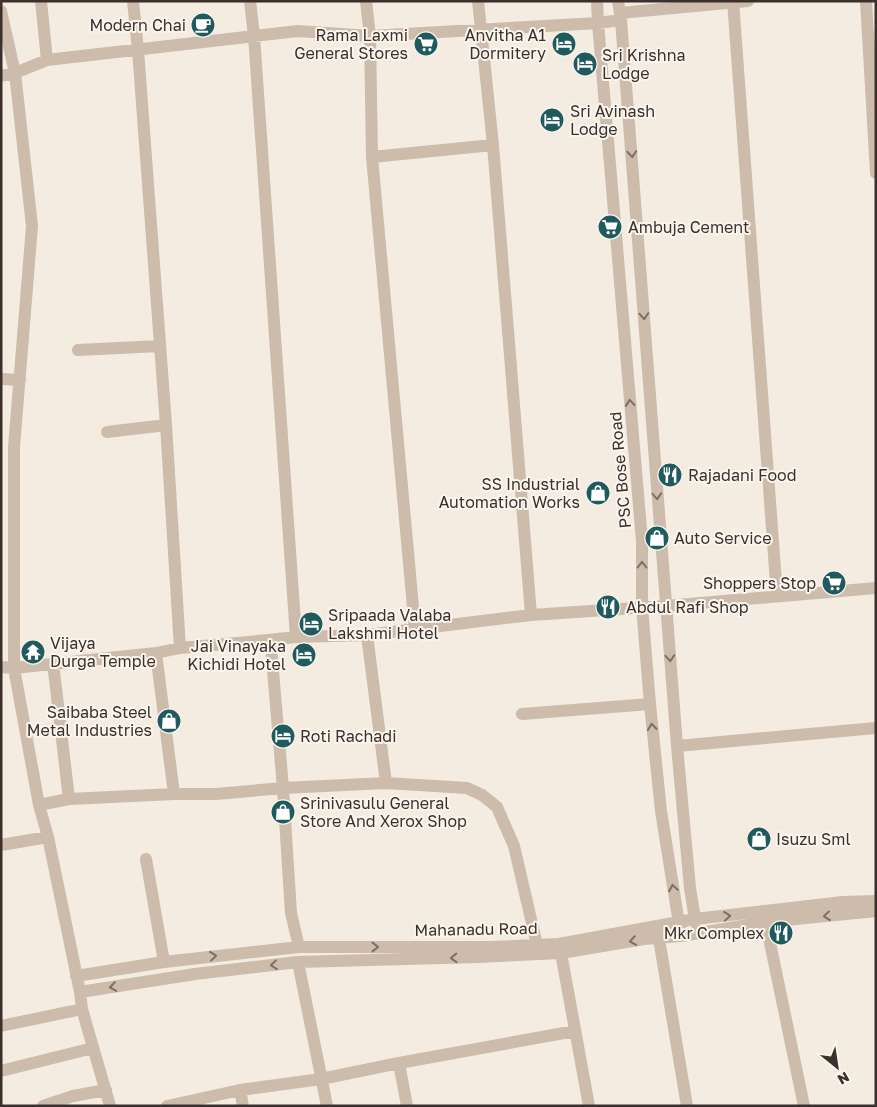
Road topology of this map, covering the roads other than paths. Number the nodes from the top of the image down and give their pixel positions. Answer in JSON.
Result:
{"nodes":[{"id":1,"x":41,"y":1,"type":"edge"},
{"id":2,"x":133,"y":1,"type":"edge"},
{"id":3,"x":250,"y":1,"type":"edge"},
{"id":4,"x":366,"y":1,"type":"edge"},
{"id":5,"x":478,"y":1,"type":"edge"},
{"id":6,"x":597,"y":1,"type":"edge"},
{"id":7,"x":748,"y":1,"type":"edge"},
{"id":8,"x":866,"y":1,"type":"edge"},
{"id":9,"x":733,"y":2,"type":"edge"},
{"id":10,"x":1,"y":11,"type":"edge"},
{"id":11,"x":620,"y":12,"type":"edge"},
{"id":12,"x":598,"y":23,"type":"junction"},
{"id":13,"x":480,"y":29,"type":"junction"},
{"id":14,"x":254,"y":36,"type":"junction"},
{"id":15,"x":370,"y":36,"type":"junction"},
{"id":16,"x":138,"y":50,"type":"junction"},
{"id":17,"x":47,"y":60,"type":"junction"},
{"id":18,"x":15,"y":73,"type":"junction"},
{"id":19,"x":1,"y":76,"type":"edge"},
{"id":20,"x":493,"y":144,"type":"junction"},
{"id":21,"x":372,"y":158,"type":"junction"},
{"id":22,"x":876,"y":173,"type":"edge"},
{"id":23,"x":160,"y":346,"type":"junction"},
{"id":24,"x":78,"y":350,"type":"dead end"},
{"id":25,"x":1,"y":379,"type":"edge"},
{"id":26,"x":20,"y":380,"type":"junction"},
{"id":27,"x":166,"y":426,"type":"junction"},
{"id":28,"x":107,"y":432,"type":"dead end"},
{"id":29,"x":876,"y":588,"type":"edge"},
{"id":30,"x":777,"y":596,"type":"junction"},
{"id":31,"x":666,"y":606,"type":"junction"},
{"id":32,"x":642,"y":608,"type":"junction"},
{"id":33,"x":531,"y":615,"type":"junction"},
{"id":34,"x":415,"y":629,"type":"junction"},
{"id":35,"x":367,"y":635,"type":"junction"},
{"id":36,"x":296,"y":637,"type":"junction"},
{"id":37,"x":269,"y":640,"type":"junction"},
{"id":38,"x":180,"y":648,"type":"junction"},
{"id":39,"x":156,"y":653,"type":"junction"},
{"id":40,"x":53,"y":663,"type":"junction"},
{"id":41,"x":8,"y":667,"type":"edge"},
{"id":42,"x":650,"y":704,"type":"junction"},
{"id":43,"x":522,"y":714,"type":"dead end"},
{"id":44,"x":876,"y":728,"type":"edge"},
{"id":45,"x":677,"y":746,"type":"junction"},
{"id":46,"x":386,"y":783,"type":"junction"},
{"id":47,"x":283,"y":788,"type":"junction"},
{"id":48,"x":174,"y":794,"type":"junction"},
{"id":49,"x":66,"y":799,"type":"junction"},
{"id":50,"x":43,"y":804,"type":"junction"},
{"id":51,"x":48,"y":837,"type":"junction"},
{"id":52,"x":1,"y":845,"type":"edge"},
{"id":53,"x":146,"y":859,"type":"dead end"},
{"id":54,"x":876,"y":901,"type":"edge"},
{"id":55,"x":876,"y":911,"type":"edge"},
{"id":56,"x":765,"y":917,"type":"junction"},
{"id":57,"x":696,"y":919,"type":"junction"},
{"id":58,"x":680,"y":929,"type":"junction"},
{"id":59,"x":700,"y":933,"type":"junction"},
{"id":60,"x":659,"y":939,"type":"junction"},
{"id":61,"x":299,"y":947,"type":"junction"},
{"id":62,"x":537,"y":950,"type":"junction"},
{"id":63,"x":561,"y":953,"type":"junction"},
{"id":64,"x":164,"y":962,"type":"junction"},
{"id":65,"x":298,"y":962,"type":"junction"},
{"id":66,"x":76,"y":976,"type":"junction"},
{"id":67,"x":80,"y":992,"type":"junction"},
{"id":68,"x":82,"y":1009,"type":"junction"},
{"id":69,"x":1,"y":1026,"type":"edge"},
{"id":70,"x":575,"y":1031,"type":"junction"},
{"id":71,"x":94,"y":1050,"type":"junction"},
{"id":72,"x":399,"y":1063,"type":"junction"},
{"id":73,"x":1,"y":1071,"type":"edge"},
{"id":74,"x":322,"y":1079,"type":"junction"},
{"id":75,"x":106,"y":1090,"type":"junction"},
{"id":76,"x":240,"y":1090,"type":"junction"},
{"id":77,"x":43,"y":1106,"type":"edge"},
{"id":78,"x":110,"y":1106,"type":"edge"},
{"id":79,"x":167,"y":1106,"type":"edge"},
{"id":80,"x":243,"y":1106,"type":"edge"},
{"id":81,"x":327,"y":1106,"type":"edge"},
{"id":82,"x":407,"y":1106,"type":"edge"},
{"id":83,"x":589,"y":1106,"type":"edge"},
{"id":84,"x":687,"y":1106,"type":"edge"},
{"id":85,"x":804,"y":1106,"type":"edge"}],
"edges":[{"from":1,"to":17,"type":"street"},
{"from":2,"to":16,"type":"street"},
{"from":3,"to":14,"type":"street"},
{"from":4,"to":15,"type":"street"},
{"from":5,"to":13,"type":"street"},
{"from":6,"to":12,"type":"street","name":"PSC Bose Road"},
{"from":7,"to":9,"type":"street"},
{"from":8,"to":22,"type":"street"},
{"from":9,"to":11,"type":"street"},
{"from":9,"to":30,"type":"street"},
{"from":10,"to":18,"type":"street"},
{"from":11,"to":12,"type":"street"},
{"from":11,"to":31,"type":"street","one_way":true},
{"from":12,"to":13,"type":"street"},
{"from":32,"to":12,"type":"street","name":"PSC Bose Road","one_way":true},
{"from":13,"to":15,"type":"street"},
{"from":13,"to":20,"type":"street"},
{"from":14,"to":15,"type":"street"},
{"from":14,"to":16,"type":"street"},
{"from":14,"to":36,"type":"street"},
{"from":15,"to":21,"type":"street"},
{"from":16,"to":17,"type":"street"},
{"from":16,"to":23,"type":"street"},
{"from":17,"to":18,"type":"street"},
{"from":18,"to":19,"type":"street"},
{"from":18,"to":26,"type":"street"},
{"from":20,"to":21,"type":"street"},
{"from":20,"to":33,"type":"street"},
{"from":21,"to":34,"type":"street"},
{"from":23,"to":24,"type":"street"},
{"from":23,"to":27,"type":"street"},
{"from":25,"to":26,"type":"street"},
{"from":26,"to":41,"type":"street"},
{"from":27,"to":28,"type":"street"},
{"from":27,"to":38,"type":"street"},
{"from":29,"to":30,"type":"street"},
{"from":30,"to":31,"type":"street"},
{"from":31,"to":32,"type":"street"},
{"from":31,"to":45,"type":"street","one_way":true},
{"from":32,"to":33,"type":"street"},
{"from":32,"to":42,"type":"street","name":"PSC Bose Road"},
{"from":33,"to":34,"type":"street"},
{"from":34,"to":35,"type":"street"},
{"from":35,"to":36,"type":"street"},
{"from":35,"to":46,"type":"street"},
{"from":36,"to":37,"type":"street"},
{"from":37,"to":38,"type":"street"},
{"from":37,"to":47,"type":"street"},
{"from":38,"to":39,"type":"street"},
{"from":39,"to":40,"type":"street"},
{"from":39,"to":48,"type":"street"},
{"from":40,"to":41,"type":"street"},
{"from":40,"to":49,"type":"street"},
{"from":41,"to":50,"type":"street"},
{"from":42,"to":43,"type":"street"},
{"from":58,"to":42,"type":"street","name":"PSC Bose Road","one_way":true},
{"from":44,"to":45,"type":"street"},
{"from":45,"to":57,"type":"street"},
{"from":46,"to":47,"type":"street"},
{"from":46,"to":62,"type":"street"},
{"from":47,"to":48,"type":"street"},
{"from":47,"to":61,"type":"street"},
{"from":48,"to":49,"type":"street"},
{"from":49,"to":50,"type":"street"},
{"from":50,"to":51,"type":"street"},
{"from":51,"to":52,"type":"street"},
{"from":51,"to":66,"type":"street"},
{"from":53,"to":64,"type":"street"},
{"from":54,"to":56,"type":"street","name":"Mahanadu Road"},
{"from":55,"to":56,"type":"street","name":"Mahanadu Road","one_way":true},
{"from":57,"to":56,"type":"street","name":"Mahanadu Road","one_way":true},
{"from":56,"to":59,"type":"street","name":"Mahanadu Road"},
{"from":56,"to":85,"type":"street"},
{"from":57,"to":58,"type":"street","name":"Mahanadu Road"},
{"from":57,"to":59,"type":"street"},
{"from":58,"to":59,"type":"street","name":"Mahanadu Road"},
{"from":58,"to":60,"type":"street","name":"Mahanadu Road"},
{"from":58,"to":62,"type":"street","name":"Mahanadu Road"},
{"from":60,"to":63,"type":"street","name":"Mahanadu Road","one_way":true},
{"from":60,"to":84,"type":"street"},
{"from":61,"to":62,"type":"street","name":"Mahanadu Road","one_way":true},
{"from":64,"to":61,"type":"street","name":"Mahanadu Road","one_way":true},
{"from":62,"to":63,"type":"street","name":"Mahanadu Road"},
{"from":62,"to":65,"type":"street","name":"Mahanadu Road","one_way":true},
{"from":63,"to":70,"type":"street"},
{"from":64,"to":66,"type":"street","name":"Mahanadu Road"},
{"from":65,"to":67,"type":"street","name":"Mahanadu Road","one_way":true},
{"from":65,"to":74,"type":"street"},
{"from":66,"to":67,"type":"street"},
{"from":67,"to":68,"type":"street"},
{"from":68,"to":69,"type":"street"},
{"from":68,"to":71,"type":"street"},
{"from":70,"to":72,"type":"street"},
{"from":70,"to":83,"type":"street"},
{"from":71,"to":73,"type":"street"},
{"from":71,"to":75,"type":"street"},
{"from":72,"to":74,"type":"street"},
{"from":72,"to":82,"type":"street"},
{"from":74,"to":76,"type":"street"},
{"from":74,"to":81,"type":"street"},
{"from":75,"to":77,"type":"street"},
{"from":75,"to":78,"type":"street"},
{"from":76,"to":79,"type":"street"},
{"from":76,"to":80,"type":"street"}]}
